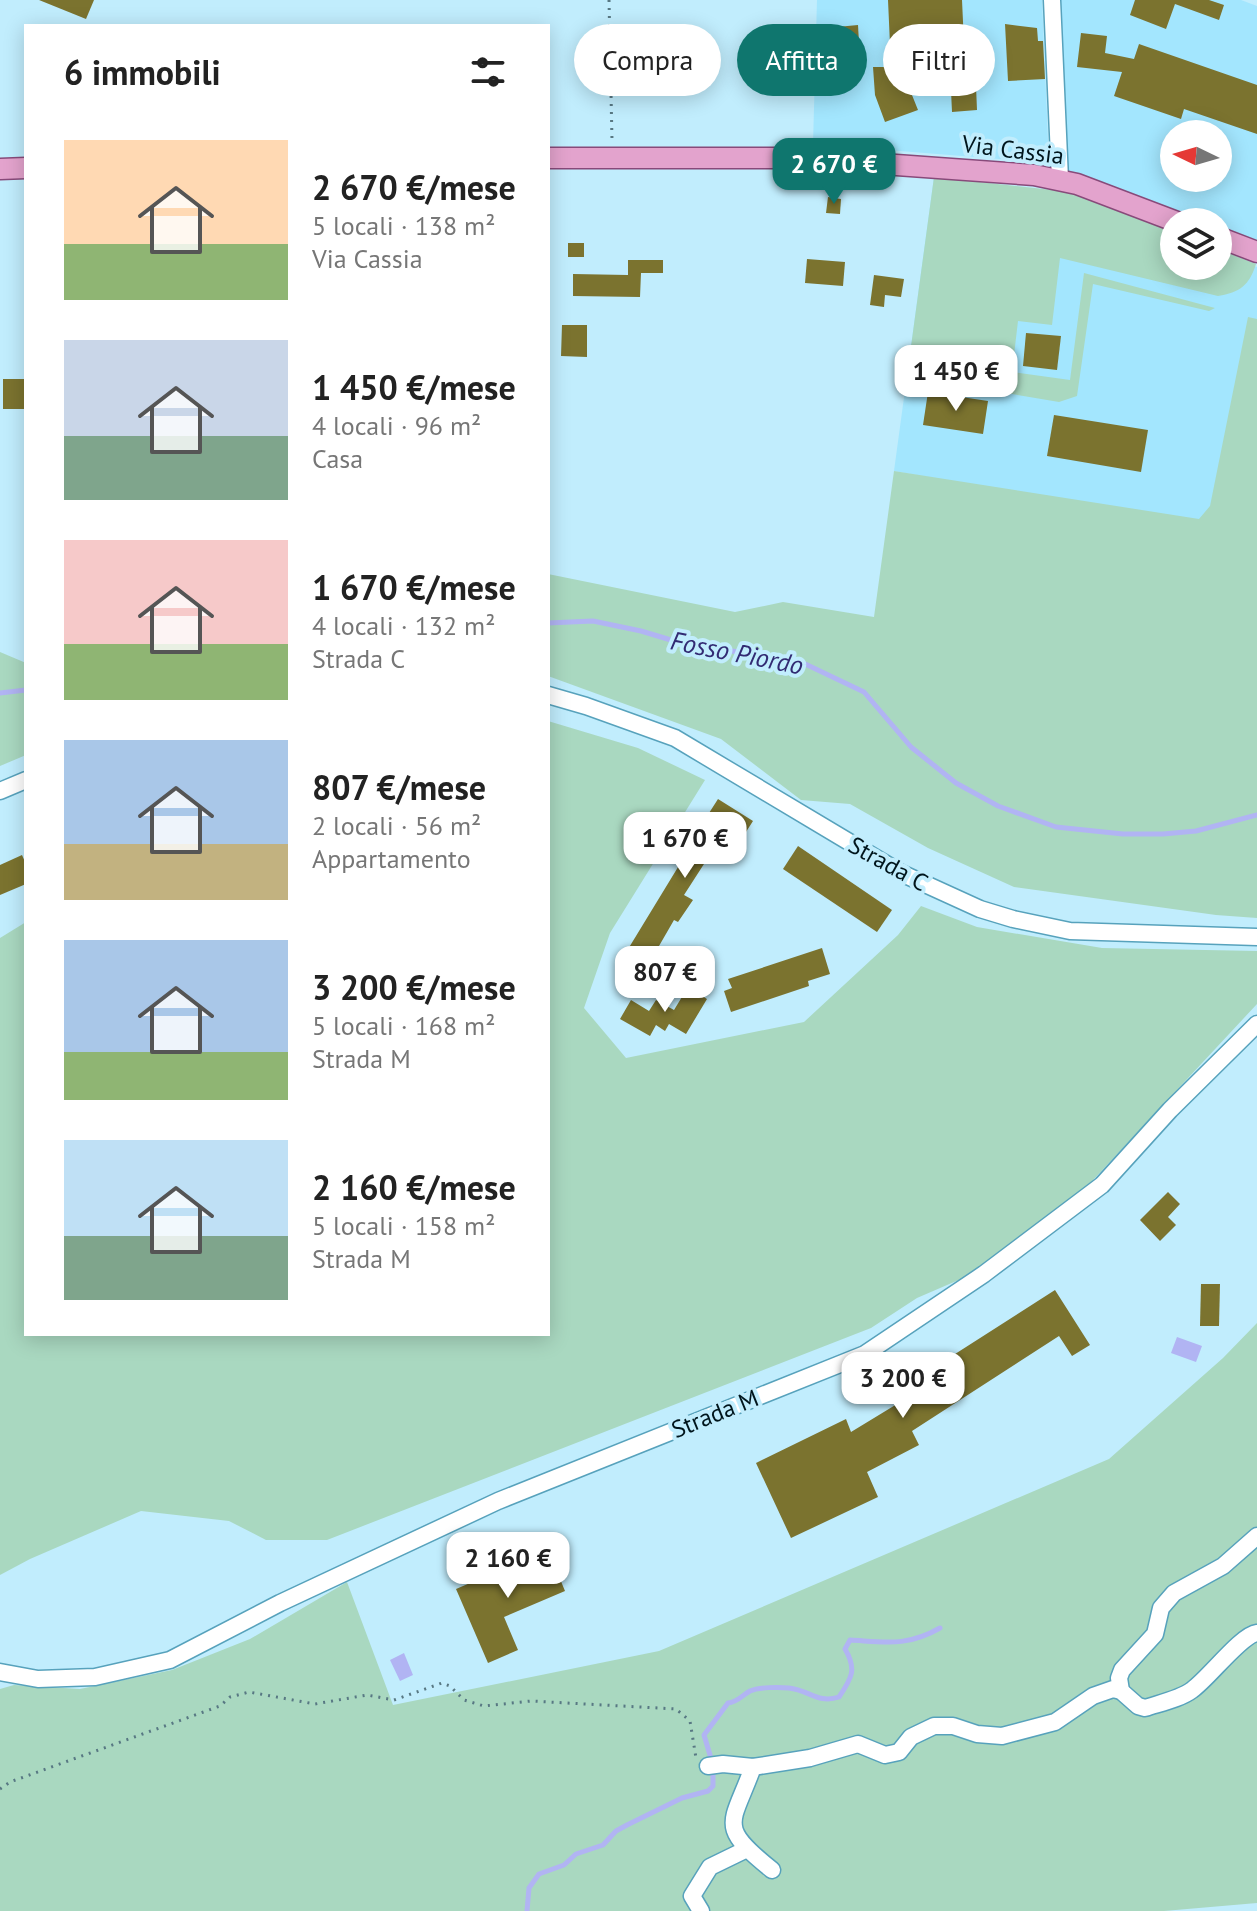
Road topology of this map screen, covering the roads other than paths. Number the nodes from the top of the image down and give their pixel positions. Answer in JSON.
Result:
{"nodes":[{"id":1,"x":1052,"y":0,"type":"edge"},
{"id":2,"x":550,"y":158,"type":"edge"},
{"id":3,"x":24,"y":168,"type":"edge"},
{"id":4,"x":0,"y":169,"type":"edge"},
{"id":5,"x":1060,"y":179,"type":"junction"},
{"id":6,"x":1160,"y":216,"type":"edge"},
{"id":7,"x":1232,"y":242,"type":"edge"},
{"id":8,"x":1257,"y":252,"type":"edge"},
{"id":9,"x":550,"y":696,"type":"edge"},
{"id":10,"x":24,"y":781,"type":"edge"},
{"id":11,"x":0,"y":791,"type":"edge"},
{"id":12,"x":1257,"y":937,"type":"edge"},
{"id":13,"x":1257,"y":1024,"type":"edge"},
{"id":14,"x":1257,"y":1536,"type":"edge"},
{"id":15,"x":1257,"y":1633,"type":"edge"},
{"id":16,"x":1122,"y":1670,"type":"junction"},
{"id":17,"x":0,"y":1672,"type":"edge"},
{"id":18,"x":1121,"y":1691,"type":"junction"},
{"id":19,"x":1093,"y":1696,"type":"junction"},
{"id":20,"x":712,"y":1766,"type":"road end"},
{"id":21,"x":753,"y":1767,"type":"junction"},
{"id":22,"x":747,"y":1849,"type":"junction"},
{"id":23,"x":772,"y":1870,"type":"dead end"},
{"id":24,"x":701,"y":1911,"type":"edge"}],
"edges":[{"from":1,"to":5,"type":"street"},
{"from":2,"to":5,"type":"main road","name":"Via Cassia"},
{"from":3,"to":4,"type":"main road"},
{"from":5,"to":6,"type":"main road","name":"Via Cassia"},
{"from":7,"to":8,"type":"main road"},
{"from":9,"to":12,"type":"street","name":"Strada C"},
{"from":10,"to":11,"type":"street"},
{"from":13,"to":17,"type":"street","name":"Strada M"},
{"from":14,"to":16,"type":"street"},
{"from":15,"to":18,"type":"street"},
{"from":16,"to":18,"type":"street"},
{"from":16,"to":19,"type":"street"},
{"from":18,"to":19,"type":"street"},
{"from":19,"to":21,"type":"street"},
{"from":20,"to":21,"type":"street"},
{"from":21,"to":22,"type":"street"},
{"from":22,"to":23,"type":"street"},
{"from":22,"to":24,"type":"street"}]}
